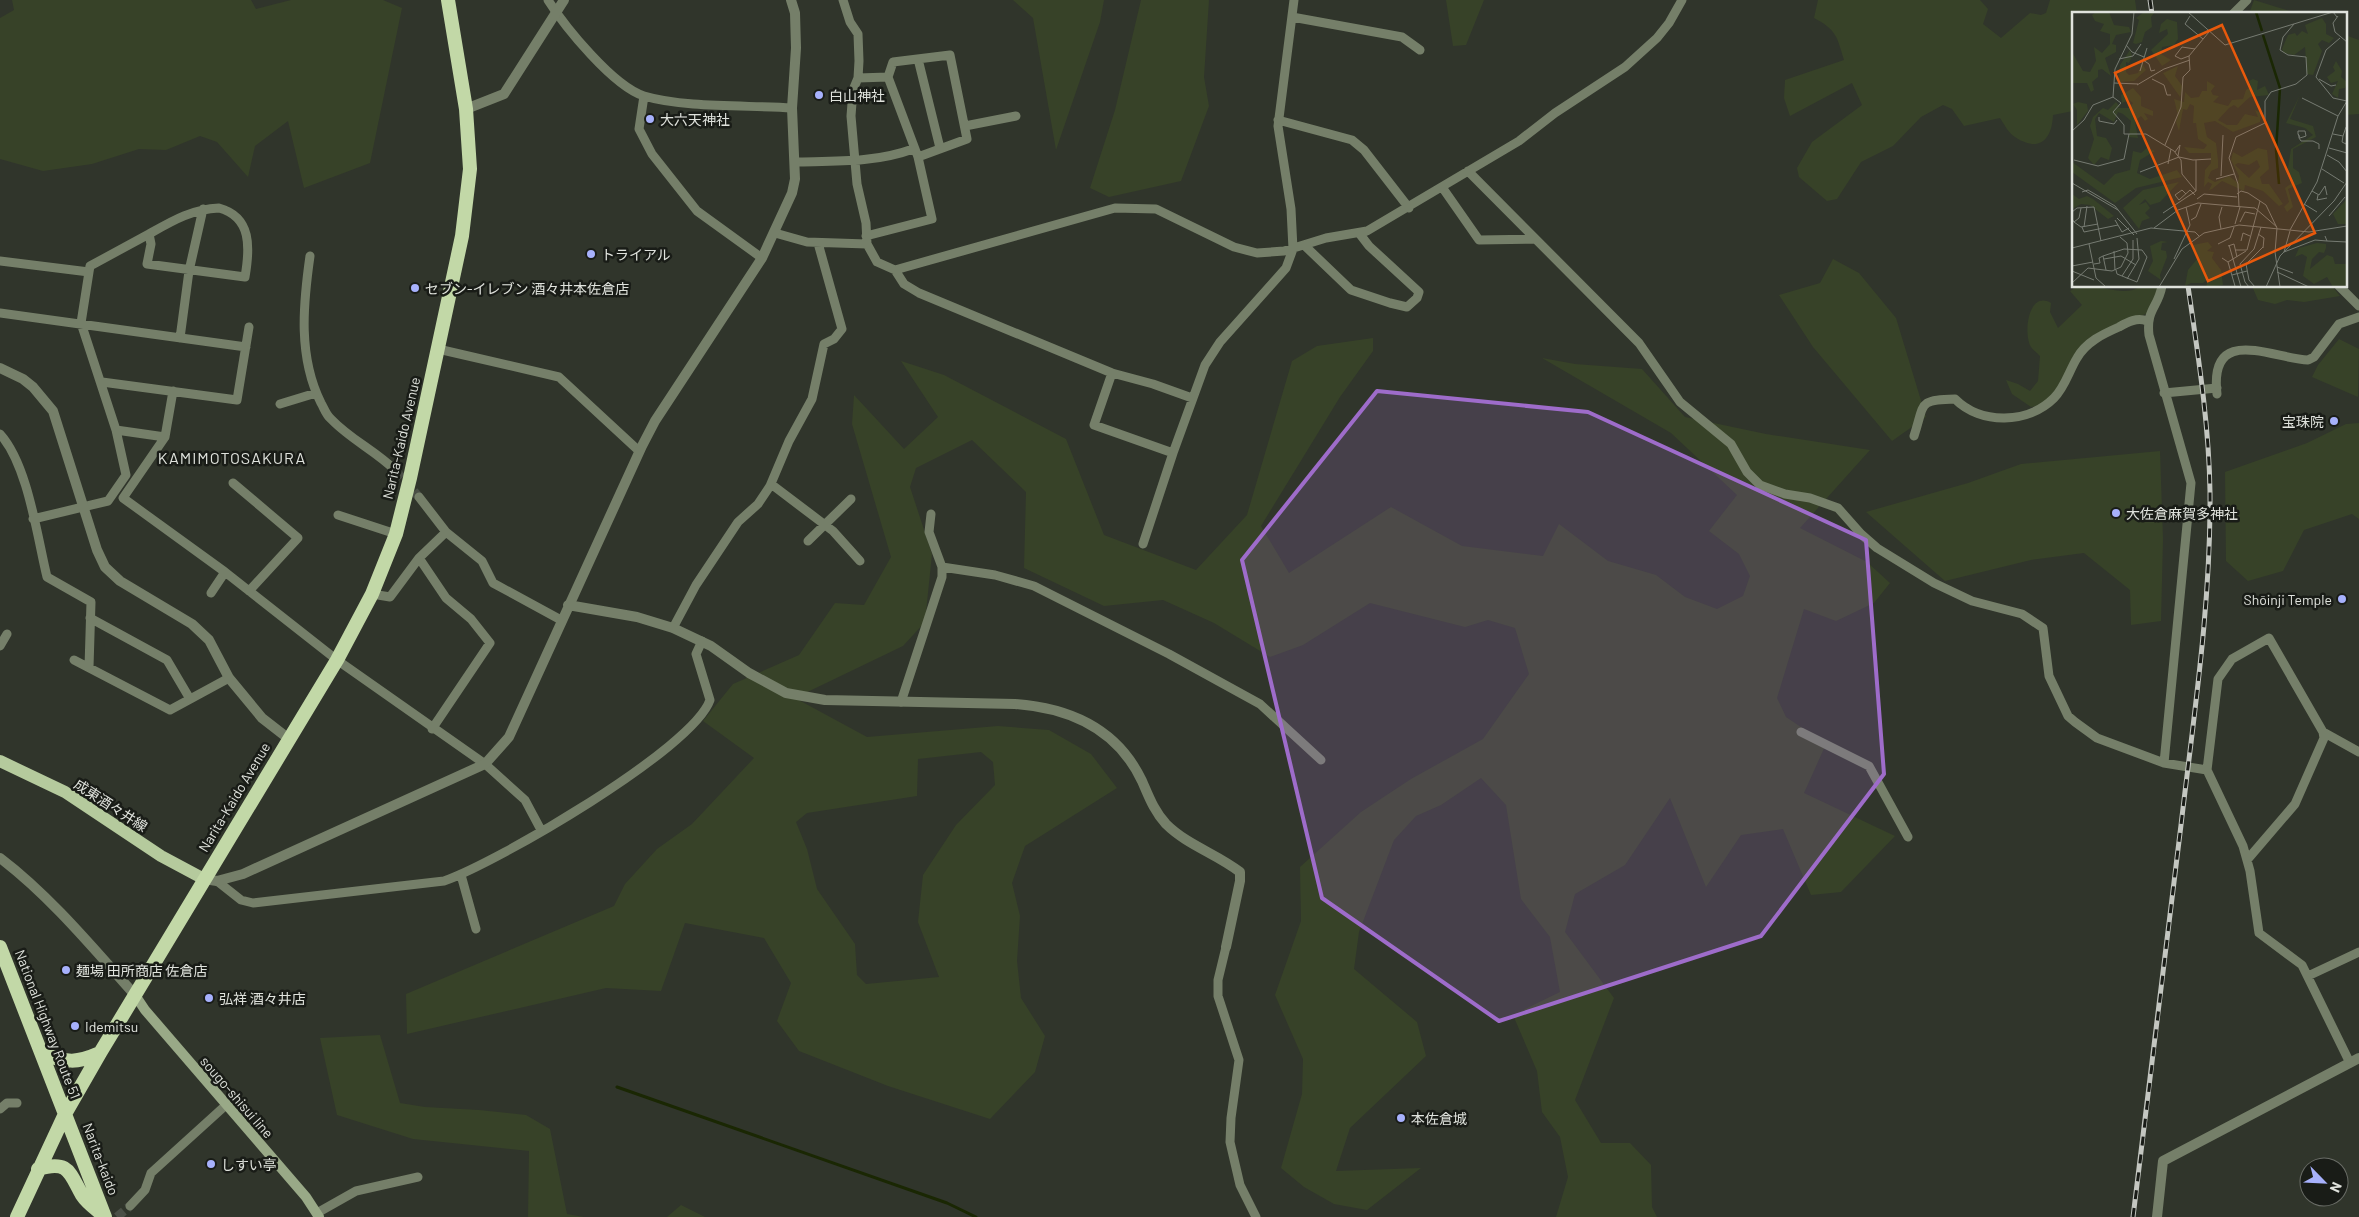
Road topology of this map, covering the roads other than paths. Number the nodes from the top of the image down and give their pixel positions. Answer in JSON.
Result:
{"nodes":[{"id":1,"x":448,"y":0,"type":"edge"},
{"id":2,"x":548,"y":0,"type":"edge"},
{"id":3,"x":564,"y":0,"type":"edge"},
{"id":4,"x":790,"y":0,"type":"edge"},
{"id":5,"x":843,"y":0,"type":"edge"},
{"id":6,"x":1294,"y":0,"type":"edge"},
{"id":7,"x":1682,"y":0,"type":"edge"},
{"id":8,"x":2247,"y":0,"type":"edge"},
{"id":9,"x":2235,"y":12,"type":"edge"},
{"id":10,"x":556,"y":13,"type":"junction"},
{"id":11,"x":1292,"y":17,"type":"junction"},
{"id":12,"x":1420,"y":50,"type":"dead end"},
{"id":13,"x":918,"y":59,"type":"junction"},
{"id":14,"x":888,"y":76,"type":"junction"},
{"id":15,"x":858,"y":78,"type":"junction"},
{"id":16,"x":644,"y":96,"type":"junction"},
{"id":17,"x":792,"y":108,"type":"junction"},
{"id":18,"x":466,"y":109,"type":"junction"},
{"id":19,"x":1016,"y":116,"type":"dead end"},
{"id":20,"x":1278,"y":120,"type":"junction"},
{"id":21,"x":965,"y":126,"type":"junction"},
{"id":22,"x":940,"y":148,"type":"junction"},
{"id":23,"x":913,"y":149,"type":"junction"},
{"id":24,"x":918,"y":157,"type":"junction"},
{"id":25,"x":854,"y":161,"type":"junction"},
{"id":26,"x":795,"y":162,"type":"junction"},
{"id":27,"x":1468,"y":171,"type":"junction"},
{"id":28,"x":1442,"y":187,"type":"junction"},
{"id":29,"x":1409,"y":208,"type":"junction"},
{"id":30,"x":203,"y":209,"type":"junction"},
{"id":31,"x":775,"y":233,"type":"junction"},
{"id":32,"x":1359,"y":233,"type":"junction"},
{"id":33,"x":150,"y":234,"type":"junction"},
{"id":34,"x":1534,"y":239,"type":"junction"},
{"id":35,"x":866,"y":240,"type":"junction"},
{"id":36,"x":818,"y":243,"type":"junction"},
{"id":37,"x":1304,"y":245,"type":"junction"},
{"id":38,"x":1293,"y":249,"type":"junction"},
{"id":39,"x":310,"y":256,"type":"dead end"},
{"id":40,"x":762,"y":258,"type":"junction"},
{"id":41,"x":0,"y":261,"type":"edge"},
{"id":42,"x":895,"y":270,"type":"junction"},
{"id":43,"x":189,"y":271,"type":"junction"},
{"id":44,"x":89,"y":272,"type":"junction"},
{"id":45,"x":2162,"y":288,"type":"edge"},
{"id":46,"x":2341,"y":288,"type":"edge"},
{"id":47,"x":2359,"y":306,"type":"edge"},
{"id":48,"x":0,"y":313,"type":"edge"},
{"id":49,"x":2359,"y":317,"type":"edge"},
{"id":50,"x":2147,"y":321,"type":"junction"},
{"id":51,"x":81,"y":323,"type":"junction"},
{"id":52,"x":249,"y":327,"type":"dead end"},
{"id":53,"x":180,"y":338,"type":"junction"},
{"id":54,"x":246,"y":348,"type":"junction"},
{"id":55,"x":438,"y":349,"type":"junction"},
{"id":56,"x":0,"y":368,"type":"edge"},
{"id":57,"x":1112,"y":373,"type":"junction"},
{"id":58,"x":102,"y":382,"type":"junction"},
{"id":59,"x":173,"y":391,"type":"junction"},
{"id":60,"x":316,"y":393,"type":"junction"},
{"id":61,"x":2164,"y":393,"type":"junction"},
{"id":62,"x":1192,"y":398,"type":"junction"},
{"id":63,"x":280,"y":404,"type":"dead end"},
{"id":64,"x":116,"y":430,"type":"junction"},
{"id":65,"x":0,"y":434,"type":"edge"},
{"id":66,"x":1914,"y":436,"type":"dead end"},
{"id":67,"x":165,"y":438,"type":"junction"},
{"id":68,"x":639,"y":451,"type":"junction"},
{"id":69,"x":1173,"y":453,"type":"junction"},
{"id":70,"x":396,"y":471,"type":"tunnel mouth"},
{"id":71,"x":233,"y":484,"type":"dead end"},
{"id":72,"x":771,"y":484,"type":"junction"},
{"id":73,"x":419,"y":497,"type":"tunnel mouth"},
{"id":74,"x":851,"y":499,"type":"dead end"},
{"id":75,"x":84,"y":508,"type":"junction"},
{"id":76,"x":931,"y":514,"type":"dead end"},
{"id":77,"x":338,"y":516,"type":"dead end"},
{"id":78,"x":33,"y":519,"type":"junction"},
{"id":79,"x":825,"y":525,"type":"junction"},
{"id":80,"x":446,"y":532,"type":"junction"},
{"id":81,"x":396,"y":534,"type":"junction"},
{"id":82,"x":808,"y":541,"type":"dead end"},
{"id":83,"x":1143,"y":544,"type":"dead end"},
{"id":84,"x":419,"y":558,"type":"junction"},
{"id":85,"x":860,"y":561,"type":"dead end"},
{"id":86,"x":942,"y":567,"type":"junction"},
{"id":87,"x":225,"y":572,"type":"junction"},
{"id":88,"x":249,"y":591,"type":"junction"},
{"id":89,"x":211,"y":593,"type":"dead end"},
{"id":90,"x":372,"y":594,"type":"junction"},
{"id":91,"x":568,"y":605,"type":"junction"},
{"id":92,"x":90,"y":618,"type":"junction"},
{"id":93,"x":562,"y":620,"type":"junction"},
{"id":94,"x":673,"y":628,"type":"junction"},
{"id":95,"x":7,"y":634,"type":"dead end"},
{"id":96,"x":702,"y":641,"type":"junction"},
{"id":97,"x":0,"y":646,"type":"edge"},
{"id":98,"x":74,"y":660,"type":"dead end"},
{"id":99,"x":337,"y":660,"type":"junction"},
{"id":100,"x":88,"y":667,"type":"junction"},
{"id":101,"x":228,"y":678,"type":"junction"},
{"id":102,"x":190,"y":699,"type":"junction"},
{"id":103,"x":901,"y":702,"type":"junction"},
{"id":104,"x":432,"y":728,"type":"junction"},
{"id":105,"x":1801,"y":732,"type":"dead end"},
{"id":106,"x":2323,"y":732,"type":"junction"},
{"id":107,"x":288,"y":739,"type":"junction"},
{"id":108,"x":2359,"y":752,"type":"edge"},
{"id":109,"x":1320,"y":760,"type":"dead end"},
{"id":110,"x":0,"y":761,"type":"edge"},
{"id":111,"x":2164,"y":763,"type":"junction"},
{"id":112,"x":486,"y":764,"type":"junction"},
{"id":113,"x":2207,"y":770,"type":"junction"},
{"id":114,"x":541,"y":830,"type":"junction"},
{"id":115,"x":1908,"y":837,"type":"dead end"},
{"id":116,"x":0,"y":858,"type":"edge"},
{"id":117,"x":2247,"y":860,"type":"junction"},
{"id":118,"x":461,"y":875,"type":"junction"},
{"id":119,"x":211,"y":880,"type":"junction"},
{"id":120,"x":476,"y":929,"type":"dead end"},
{"id":121,"x":1226,"y":946,"type":"joint"},
{"id":122,"x":0,"y":947,"type":"edge"},
{"id":123,"x":2359,"y":952,"type":"edge"},
{"id":124,"x":2308,"y":976,"type":"junction"},
{"id":125,"x":135,"y":995,"type":"junction"},
{"id":126,"x":100,"y":1053,"type":"junction"},
{"id":127,"x":42,"y":1054,"type":"junction"},
{"id":128,"x":2355,"y":1061,"type":"edge"},
{"id":129,"x":17,"y":1103,"type":"dead end"},
{"id":130,"x":226,"y":1104,"type":"junction"},
{"id":131,"x":0,"y":1109,"type":"edge"},
{"id":132,"x":66,"y":1114,"type":"junction"},
{"id":133,"x":38,"y":1169,"type":"junction"},
{"id":134,"x":418,"y":1177,"type":"dead end"},
{"id":135,"x":130,"y":1206,"type":"tunnel mouth"},
{"id":136,"x":318,"y":1215,"type":"edge"},
{"id":137,"x":17,"y":1217,"type":"edge"},
{"id":138,"x":105,"y":1217,"type":"edge"},
{"id":139,"x":1256,"y":1217,"type":"edge"},
{"id":140,"x":2157,"y":1217,"type":"edge"}],
"edges":[{"from":1,"to":18,"type":"highway","name":"Narita-Kaido Avenue"},
{"from":2,"to":10,"type":"street"},
{"from":3,"to":10,"type":"street"},
{"from":4,"to":17,"type":"street"},
{"from":5,"to":15,"type":"street"},
{"from":6,"to":11,"type":"street"},
{"from":7,"to":27,"type":"street"},
{"from":8,"to":9,"type":"street"},
{"from":10,"to":16,"type":"street"},
{"from":10,"to":18,"type":"street"},
{"from":11,"to":12,"type":"street"},
{"from":11,"to":20,"type":"street"},
{"from":13,"to":14,"type":"street"},
{"from":13,"to":21,"type":"street"},
{"from":13,"to":22,"type":"street"},
{"from":14,"to":15,"type":"street"},
{"from":14,"to":23,"type":"street"},
{"from":15,"to":25,"type":"street"},
{"from":16,"to":17,"type":"street"},
{"from":16,"to":40,"type":"street"},
{"from":17,"to":26,"type":"street"},
{"from":18,"to":55,"type":"highway","name":"Narita-Kaido Avenue"},
{"from":19,"to":21,"type":"street"},
{"from":20,"to":29,"type":"street"},
{"from":20,"to":38,"type":"street"},
{"from":21,"to":22,"type":"street"},
{"from":22,"to":24,"type":"street"},
{"from":23,"to":24,"type":"street"},
{"from":23,"to":25,"type":"street"},
{"from":24,"to":35,"type":"street"},
{"from":25,"to":26,"type":"street"},
{"from":25,"to":35,"type":"street"},
{"from":26,"to":31,"type":"street"},
{"from":27,"to":28,"type":"street"},
{"from":27,"to":34,"type":"street"},
{"from":28,"to":29,"type":"street"},
{"from":28,"to":34,"type":"street"},
{"from":29,"to":32,"type":"street"},
{"from":30,"to":33,"type":"street"},
{"from":30,"to":43,"type":"street"},
{"from":30,"to":43,"type":"street"},
{"from":31,"to":36,"type":"street"},
{"from":31,"to":40,"type":"street"},
{"from":32,"to":37,"type":"street"},
{"from":32,"to":37,"type":"street"},
{"from":33,"to":43,"type":"street"},
{"from":33,"to":44,"type":"street"},
{"from":34,"to":111,"type":"street"},
{"from":35,"to":36,"type":"street"},
{"from":35,"to":42,"type":"street"},
{"from":36,"to":72,"type":"street"},
{"from":37,"to":38,"type":"street"},
{"from":38,"to":42,"type":"street"},
{"from":38,"to":62,"type":"street"},
{"from":39,"to":60,"type":"street"},
{"from":40,"to":68,"type":"street"},
{"from":41,"to":44,"type":"street"},
{"from":42,"to":57,"type":"street"},
{"from":43,"to":53,"type":"street"},
{"from":44,"to":51,"type":"street"},
{"from":45,"to":50,"type":"street"},
{"from":46,"to":47,"type":"street"},
{"from":48,"to":51,"type":"street"},
{"from":49,"to":61,"type":"street"},
{"from":50,"to":61,"type":"street"},
{"from":50,"to":66,"type":"street"},
{"from":51,"to":53,"type":"street"},
{"from":51,"to":58,"type":"street"},
{"from":52,"to":54,"type":"street"},
{"from":53,"to":54,"type":"street"},
{"from":54,"to":59,"type":"street"},
{"from":55,"to":68,"type":"street"},
{"from":55,"to":81,"type":"highway","name":"Narita-Kaido Avenue"},
{"from":56,"to":75,"type":"street"},
{"from":57,"to":62,"type":"street"},
{"from":57,"to":69,"type":"street"},
{"from":58,"to":59,"type":"street"},
{"from":58,"to":64,"type":"street"},
{"from":59,"to":67,"type":"street"},
{"from":60,"to":63,"type":"street"},
{"from":60,"to":70,"type":"street"},
{"from":61,"to":111,"type":"street"},
{"from":62,"to":69,"type":"street"},
{"from":64,"to":67,"type":"street"},
{"from":64,"to":75,"type":"street"},
{"from":65,"to":78,"type":"street"},
{"from":67,"to":87,"type":"street"},
{"from":68,"to":91,"type":"street"},
{"from":69,"to":83,"type":"street"},
{"from":71,"to":88,"type":"street"},
{"from":72,"to":79,"type":"street"},
{"from":72,"to":94,"type":"street"},
{"from":73,"to":80,"type":"street"},
{"from":74,"to":79,"type":"street"},
{"from":75,"to":78,"type":"street"},
{"from":75,"to":101,"type":"street"},
{"from":76,"to":86,"type":"street"},
{"from":77,"to":81,"type":"street"},
{"from":78,"to":92,"type":"street"},
{"from":79,"to":82,"type":"street"},
{"from":79,"to":85,"type":"street"},
{"from":80,"to":84,"type":"street"},
{"from":80,"to":93,"type":"street"},
{"from":81,"to":90,"type":"highway","name":"Narita-Kaido Avenue"},
{"from":84,"to":90,"type":"street"},
{"from":84,"to":104,"type":"street"},
{"from":86,"to":103,"type":"street"},
{"from":86,"to":109,"type":"street"},
{"from":87,"to":88,"type":"street"},
{"from":87,"to":89,"type":"street"},
{"from":88,"to":99,"type":"street"},
{"from":90,"to":99,"type":"highway","name":"Narita-Kaido Avenue"},
{"from":91,"to":93,"type":"street"},
{"from":91,"to":94,"type":"street"},
{"from":92,"to":100,"type":"street"},
{"from":92,"to":102,"type":"street"},
{"from":93,"to":112,"type":"street"},
{"from":94,"to":96,"type":"street"},
{"from":95,"to":97,"type":"street"},
{"from":96,"to":103,"type":"street"},
{"from":96,"to":114,"type":"street"},
{"from":98,"to":100,"type":"street"},
{"from":99,"to":104,"type":"street"},
{"from":99,"to":107,"type":"highway","name":"Narita-Kaido Avenue"},
{"from":100,"to":102,"type":"street"},
{"from":101,"to":102,"type":"street"},
{"from":101,"to":107,"type":"street"},
{"from":103,"to":121,"type":"street"},
{"from":104,"to":112,"type":"street"},
{"from":105,"to":115,"type":"street"},
{"from":106,"to":108,"type":"street"},
{"from":106,"to":113,"type":"street"},
{"from":106,"to":117,"type":"street"},
{"from":107,"to":119,"type":"highway","name":"Narita-Kaido Avenue"},
{"from":110,"to":119,"type":"main road","name":"成東酒々井線"},
{"from":111,"to":113,"type":"street"},
{"from":112,"to":114,"type":"street"},
{"from":112,"to":119,"type":"street"},
{"from":113,"to":117,"type":"street"},
{"from":114,"to":118,"type":"street"},
{"from":116,"to":125,"type":"street"},
{"from":117,"to":124,"type":"street"},
{"from":118,"to":119,"type":"street"},
{"from":118,"to":120,"type":"street"},
{"from":119,"to":125,"type":"highway","name":"Narita-Kaido Avenue"},
{"from":121,"to":139,"type":"street"},
{"from":122,"to":127,"type":"highway","name":"National Highway Route 51"},
{"from":123,"to":124,"type":"street"},
{"from":124,"to":128,"type":"street"},
{"from":125,"to":126,"type":"highway","name":"Narita-Kaido Avenue"},
{"from":125,"to":130,"type":"main road","name":"sougo-shisui line"},
{"from":126,"to":127,"type":"highway"},
{"from":126,"to":132,"type":"highway","name":"Narita-Kaido Avenue"},
{"from":127,"to":132,"type":"highway","name":"National Highway Route 51"},
{"from":128,"to":140,"type":"street"},
{"from":129,"to":131,"type":"street"},
{"from":130,"to":135,"type":"street"},
{"from":130,"to":136,"type":"main road","name":"sougo-shisui line"},
{"from":132,"to":133,"type":"highway","name":"Narita-Kaido Avenue"},
{"from":132,"to":138,"type":"highway","name":"Narita-kaido"},
{"from":133,"to":137,"type":"highway","name":"Narita-Kaido Avenue"},
{"from":133,"to":138,"type":"highway"},
{"from":134,"to":136,"type":"street"}]}
